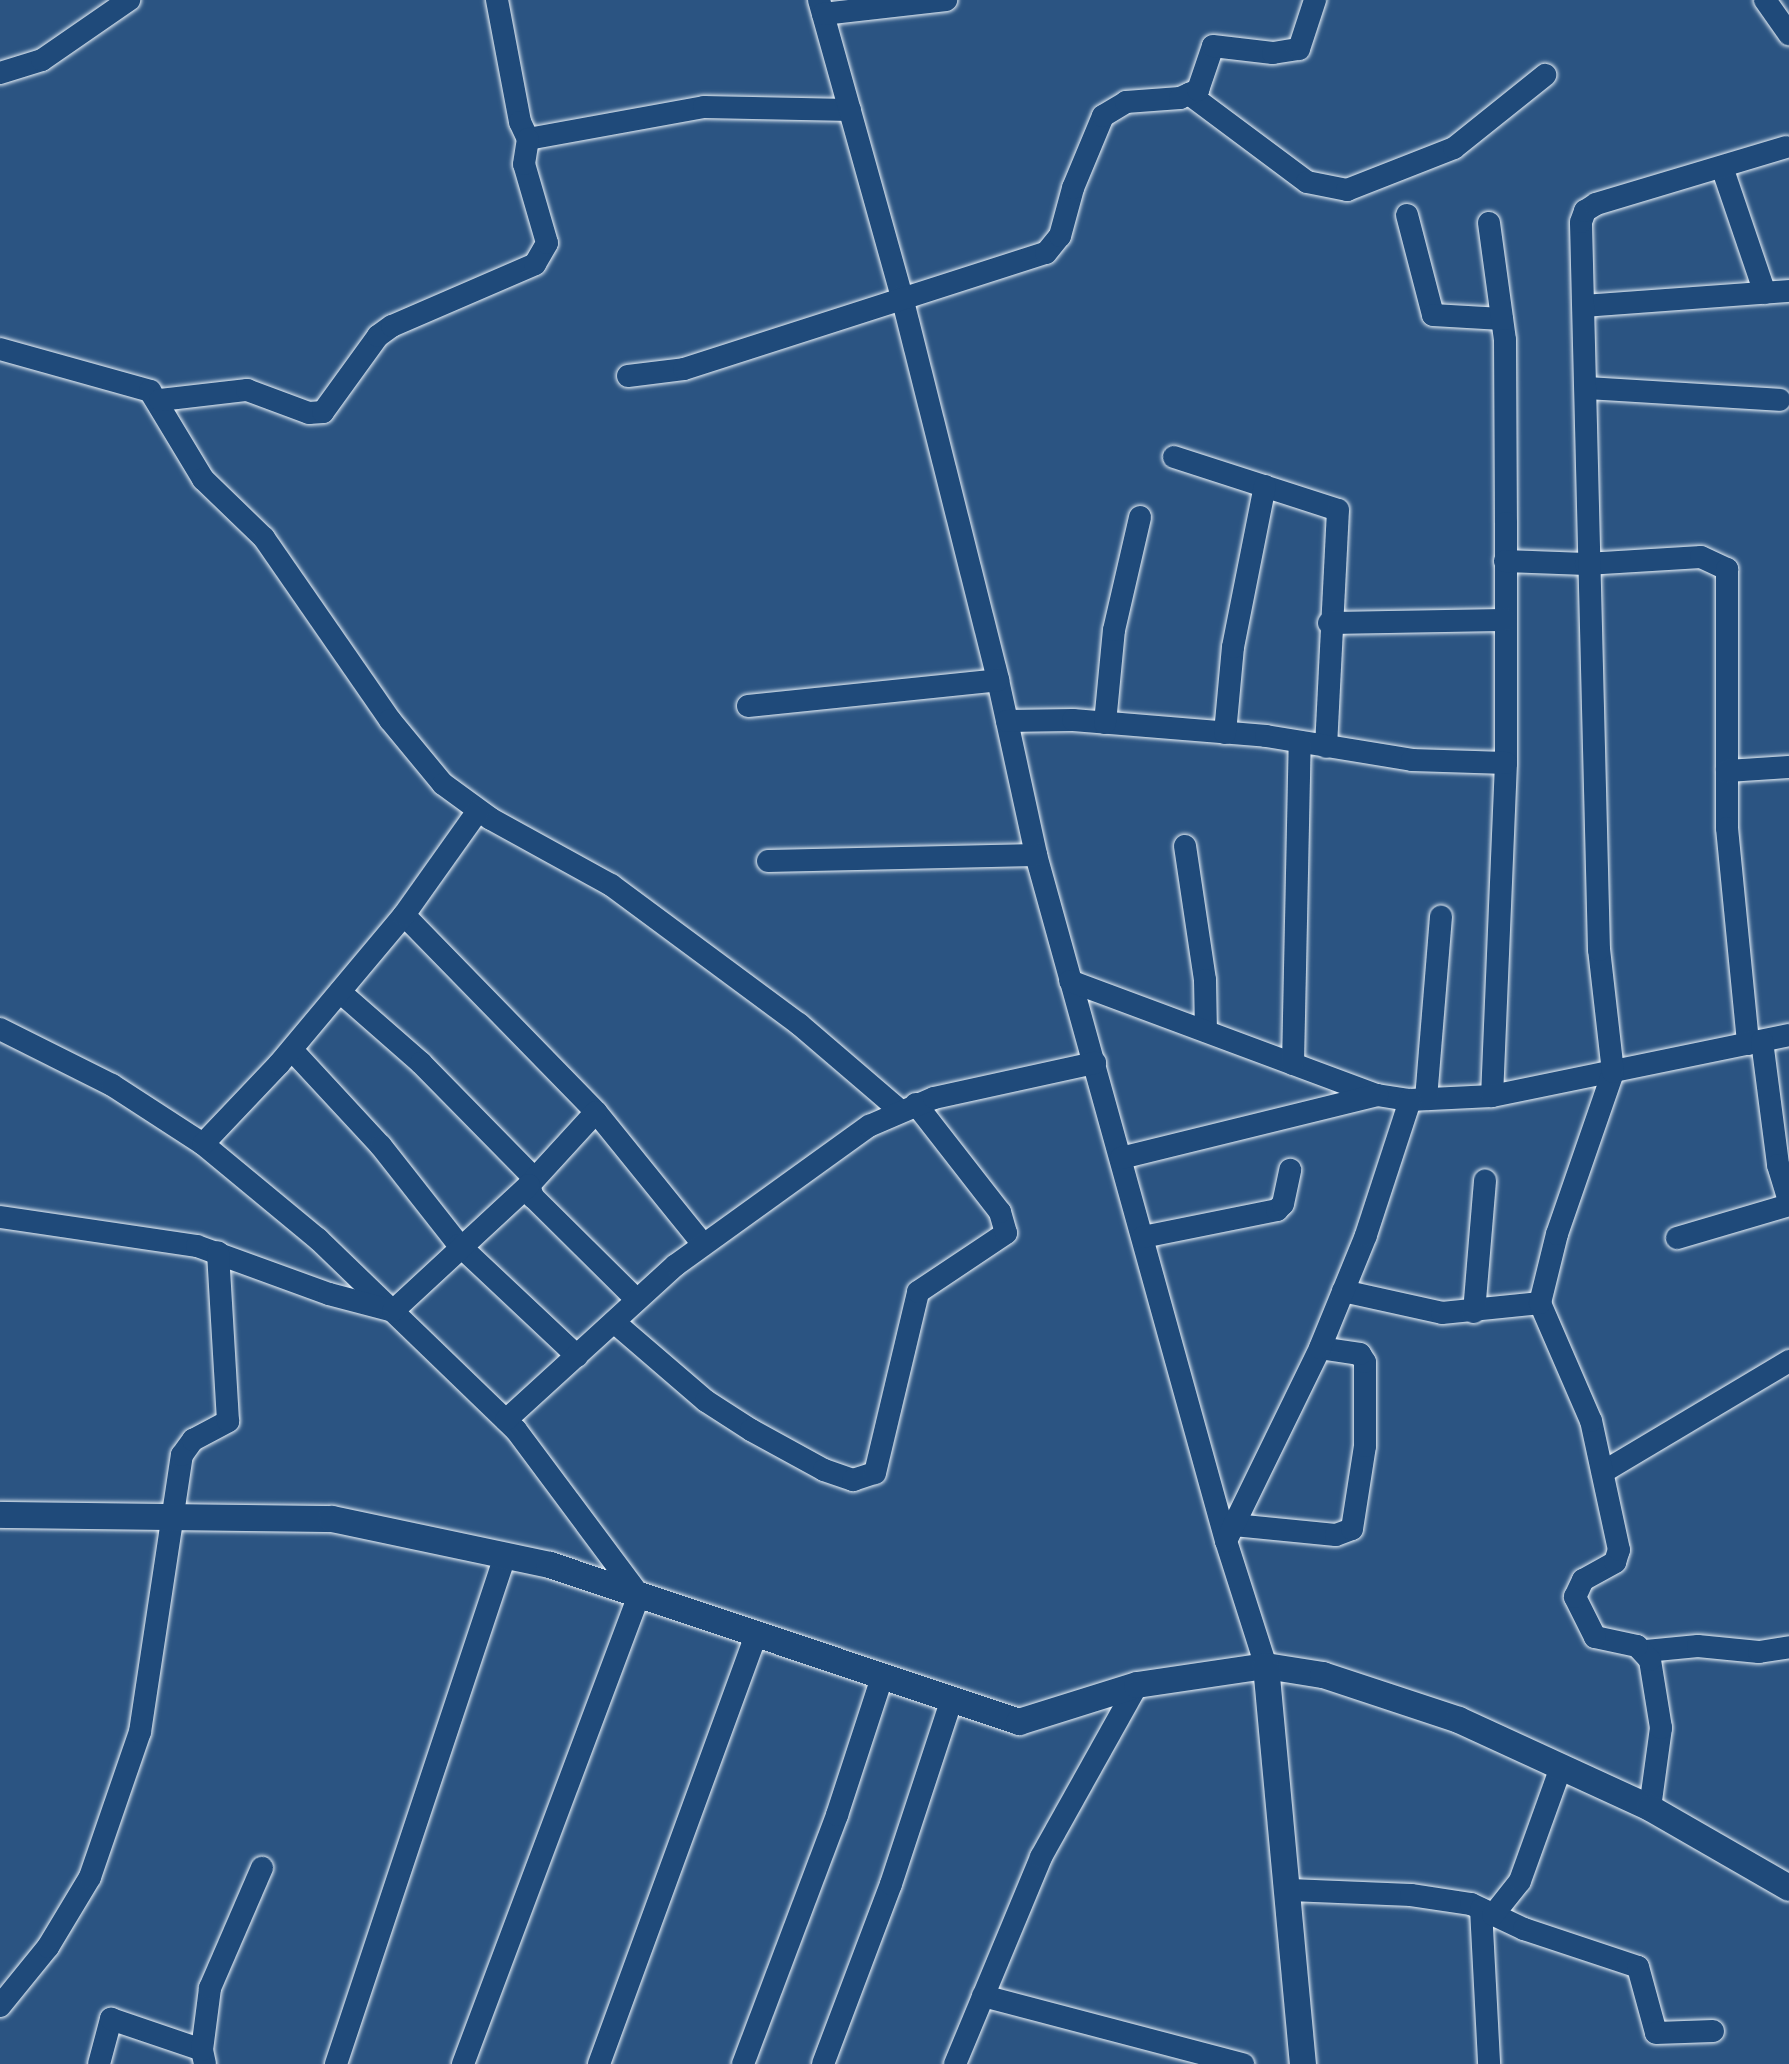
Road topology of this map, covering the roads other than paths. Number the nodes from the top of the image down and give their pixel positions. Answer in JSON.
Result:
{"nodes":[{"id":1,"x":129,"y":0,"type":"edge"},
{"id":2,"x":497,"y":0,"type":"edge"},
{"id":3,"x":946,"y":0,"type":"edge"},
{"id":4,"x":1315,"y":0,"type":"edge"},
{"id":5,"x":1765,"y":0,"type":"edge"},
{"id":6,"x":821,"y":7,"type":"edge"},
{"id":7,"x":1789,"y":34,"type":"edge"},
{"id":8,"x":0,"y":73,"type":"edge"},
{"id":9,"x":1545,"y":75,"type":"dead end"},
{"id":10,"x":1189,"y":94,"type":"junction"},
{"id":11,"x":850,"y":110,"type":"junction"},
{"id":12,"x":528,"y":139,"type":"junction"},
{"id":13,"x":1786,"y":147,"type":"dead end"},
{"id":14,"x":1722,"y":167,"type":"junction"},
{"id":15,"x":1407,"y":215,"type":"dead end"},
{"id":16,"x":1489,"y":223,"type":"dead end"},
{"id":17,"x":1789,"y":291,"type":"edge"},
{"id":18,"x":1765,"y":293,"type":"junction"},
{"id":19,"x":902,"y":297,"type":"junction"},
{"id":20,"x":1584,"y":306,"type":"junction"},
{"id":21,"x":1502,"y":319,"type":"junction"},
{"id":22,"x":0,"y":349,"type":"edge"},
{"id":23,"x":628,"y":376,"type":"dead end"},
{"id":24,"x":1586,"y":388,"type":"junction"},
{"id":25,"x":160,"y":400,"type":"junction"},
{"id":26,"x":1780,"y":400,"type":"dead end"},
{"id":27,"x":1174,"y":457,"type":"dead end"},
{"id":28,"x":1265,"y":486,"type":"junction"},
{"id":29,"x":1140,"y":517,"type":"dead end"},
{"id":30,"x":1505,"y":561,"type":"junction"},
{"id":31,"x":1586,"y":564,"type":"junction"},
{"id":32,"x":1505,"y":620,"type":"junction"},
{"id":33,"x":1329,"y":623,"type":"junction"},
{"id":34,"x":998,"y":680,"type":"junction"},
{"id":35,"x":748,"y":706,"type":"dead end"},
{"id":36,"x":1007,"y":721,"type":"junction"},
{"id":37,"x":1105,"y":723,"type":"junction"},
{"id":38,"x":1225,"y":733,"type":"junction"},
{"id":39,"x":1300,"y":742,"type":"junction"},
{"id":40,"x":1326,"y":747,"type":"junction"},
{"id":41,"x":1506,"y":763,"type":"junction"},
{"id":42,"x":1789,"y":767,"type":"edge"},
{"id":43,"x":1727,"y":771,"type":"junction"},
{"id":44,"x":478,"y":811,"type":"junction"},
{"id":45,"x":1185,"y":846,"type":"dead end"},
{"id":46,"x":1036,"y":855,"type":"junction"},
{"id":47,"x":768,"y":861,"type":"dead end"},
{"id":48,"x":404,"y":915,"type":"junction"},
{"id":49,"x":1441,"y":917,"type":"dead end"},
{"id":50,"x":1070,"y":981,"type":"junction"},
{"id":51,"x":340,"y":992,"type":"junction"},
{"id":52,"x":0,"y":1029,"type":"edge"},
{"id":53,"x":1206,"y":1031,"type":"junction"},
{"id":54,"x":1789,"y":1035,"type":"edge"},
{"id":55,"x":1755,"y":1042,"type":"junction"},
{"id":56,"x":292,"y":1050,"type":"junction"},
{"id":57,"x":1095,"y":1063,"type":"junction"},
{"id":58,"x":1293,"y":1064,"type":"junction"},
{"id":59,"x":1613,"y":1072,"type":"junction"},
{"id":60,"x":1377,"y":1095,"type":"junction"},
{"id":61,"x":1492,"y":1096,"type":"junction"},
{"id":62,"x":1418,"y":1099,"type":"junction"},
{"id":63,"x":907,"y":1106,"type":"junction"},
{"id":64,"x":596,"y":1112,"type":"junction"},
{"id":65,"x":203,"y":1144,"type":"junction"},
{"id":66,"x":1121,"y":1158,"type":"junction"},
{"id":67,"x":1290,"y":1170,"type":"dead end"},
{"id":68,"x":1485,"y":1180,"type":"dead end"},
{"id":69,"x":531,"y":1181,"type":"junction"},
{"id":70,"x":1789,"y":1203,"type":"edge"},
{"id":71,"x":0,"y":1217,"type":"edge"},
{"id":72,"x":1143,"y":1237,"type":"junction"},
{"id":73,"x":1677,"y":1238,"type":"dead end"},
{"id":74,"x":703,"y":1244,"type":"junction"},
{"id":75,"x":459,"y":1245,"type":"junction"},
{"id":76,"x":218,"y":1252,"type":"junction"},
{"id":77,"x":1343,"y":1291,"type":"junction"},
{"id":78,"x":637,"y":1300,"type":"junction"},
{"id":79,"x":1540,"y":1303,"type":"junction"},
{"id":80,"x":393,"y":1311,"type":"junction"},
{"id":81,"x":1474,"y":1312,"type":"junction"},
{"id":82,"x":614,"y":1322,"type":"junction"},
{"id":83,"x":1320,"y":1348,"type":"junction"},
{"id":84,"x":577,"y":1356,"type":"junction"},
{"id":85,"x":1789,"y":1361,"type":"edge"},
{"id":86,"x":506,"y":1420,"type":"junction"},
{"id":87,"x":1603,"y":1472,"type":"junction"},
{"id":88,"x":0,"y":1515,"type":"edge"},
{"id":89,"x":172,"y":1520,"type":"junction"},
{"id":90,"x":1230,"y":1533,"type":"junction"},
{"id":91,"x":505,"y":1556,"type":"junction"},
{"id":92,"x":639,"y":1595,"type":"junction"},
{"id":93,"x":756,"y":1635,"type":"junction"},
{"id":94,"x":1789,"y":1647,"type":"edge"},
{"id":95,"x":1646,"y":1651,"type":"junction"},
{"id":96,"x":1266,"y":1666,"type":"junction"},
{"id":97,"x":881,"y":1680,"type":"junction"},
{"id":98,"x":1137,"y":1685,"type":"junction"},
{"id":99,"x":951,"y":1702,"type":"junction"},
{"id":100,"x":1561,"y":1767,"type":"junction"},
{"id":101,"x":1650,"y":1808,"type":"junction"},
{"id":102,"x":262,"y":1868,"type":"dead end"},
{"id":103,"x":1786,"y":1883,"type":"edge"},
{"id":104,"x":1290,"y":1890,"type":"junction"},
{"id":105,"x":1487,"y":1912,"type":"junction"},
{"id":106,"x":983,"y":1996,"type":"junction"},
{"id":107,"x":0,"y":2006,"type":"edge"},
{"id":108,"x":1713,"y":2031,"type":"dead end"},
{"id":109,"x":204,"y":2057,"type":"edge"},
{"id":110,"x":99,"y":2064,"type":"edge"},
{"id":111,"x":336,"y":2064,"type":"edge"},
{"id":112,"x":463,"y":2064,"type":"edge"},
{"id":113,"x":599,"y":2064,"type":"edge"},
{"id":114,"x":743,"y":2064,"type":"edge"},
{"id":115,"x":823,"y":2064,"type":"edge"},
{"id":116,"x":955,"y":2064,"type":"edge"},
{"id":117,"x":1243,"y":2064,"type":"edge"},
{"id":118,"x":1303,"y":2064,"type":"edge"},
{"id":119,"x":1489,"y":2064,"type":"edge"}],
"edges":[{"from":1,"to":8,"type":"street"},
{"from":2,"to":12,"type":"street"},
{"from":3,"to":6,"type":"street"},
{"from":4,"to":10,"type":"street"},
{"from":5,"to":7,"type":"street"},
{"from":6,"to":11,"type":"street"},
{"from":9,"to":10,"type":"street"},
{"from":10,"to":19,"type":"street"},
{"from":11,"to":12,"type":"street"},
{"from":11,"to":19,"type":"street"},
{"from":12,"to":25,"type":"street"},
{"from":13,"to":14,"type":"street"},
{"from":14,"to":18,"type":"street"},
{"from":14,"to":20,"type":"street"},
{"from":15,"to":21,"type":"street"},
{"from":16,"to":21,"type":"street"},
{"from":17,"to":18,"type":"street"},
{"from":18,"to":20,"type":"street"},
{"from":19,"to":23,"type":"street"},
{"from":19,"to":34,"type":"street"},
{"from":20,"to":24,"type":"street"},
{"from":21,"to":30,"type":"street"},
{"from":22,"to":25,"type":"street"},
{"from":24,"to":26,"type":"street"},
{"from":24,"to":31,"type":"street"},
{"from":25,"to":44,"type":"street"},
{"from":27,"to":28,"type":"street"},
{"from":28,"to":33,"type":"street"},
{"from":28,"to":38,"type":"street"},
{"from":29,"to":37,"type":"street"},
{"from":30,"to":31,"type":"street"},
{"from":30,"to":32,"type":"street"},
{"from":31,"to":43,"type":"street"},
{"from":31,"to":59,"type":"street"},
{"from":32,"to":33,"type":"street"},
{"from":32,"to":41,"type":"street"},
{"from":33,"to":40,"type":"street"},
{"from":34,"to":35,"type":"street"},
{"from":34,"to":36,"type":"street"},
{"from":36,"to":37,"type":"street"},
{"from":36,"to":46,"type":"street"},
{"from":37,"to":38,"type":"street"},
{"from":38,"to":39,"type":"street"},
{"from":39,"to":40,"type":"street"},
{"from":39,"to":58,"type":"street"},
{"from":40,"to":41,"type":"street"},
{"from":41,"to":61,"type":"street"},
{"from":42,"to":43,"type":"street"},
{"from":43,"to":55,"type":"street"},
{"from":44,"to":48,"type":"street"},
{"from":44,"to":63,"type":"street"},
{"from":45,"to":53,"type":"street"},
{"from":46,"to":47,"type":"street"},
{"from":46,"to":50,"type":"street"},
{"from":48,"to":51,"type":"street"},
{"from":48,"to":64,"type":"street"},
{"from":49,"to":62,"type":"street"},
{"from":50,"to":53,"type":"street"},
{"from":50,"to":57,"type":"street"},
{"from":51,"to":56,"type":"street"},
{"from":51,"to":69,"type":"street"},
{"from":52,"to":65,"type":"street"},
{"from":53,"to":58,"type":"street"},
{"from":54,"to":55,"type":"street"},
{"from":55,"to":59,"type":"street"},
{"from":55,"to":70,"type":"street"},
{"from":56,"to":65,"type":"street"},
{"from":56,"to":75,"type":"street"},
{"from":57,"to":63,"type":"street"},
{"from":57,"to":66,"type":"street"},
{"from":58,"to":60,"type":"street"},
{"from":59,"to":61,"type":"street"},
{"from":59,"to":79,"type":"street"},
{"from":60,"to":62,"type":"street"},
{"from":60,"to":66,"type":"street"},
{"from":61,"to":62,"type":"street"},
{"from":62,"to":77,"type":"street"},
{"from":63,"to":74,"type":"street"},
{"from":63,"to":82,"type":"street"},
{"from":64,"to":69,"type":"street"},
{"from":64,"to":74,"type":"street"},
{"from":65,"to":80,"type":"street"},
{"from":66,"to":72,"type":"street"},
{"from":67,"to":72,"type":"street"},
{"from":68,"to":81,"type":"street"},
{"from":69,"to":75,"type":"street"},
{"from":69,"to":78,"type":"street"},
{"from":70,"to":73,"type":"street"},
{"from":71,"to":76,"type":"street"},
{"from":72,"to":90,"type":"street"},
{"from":74,"to":78,"type":"street"},
{"from":75,"to":80,"type":"street"},
{"from":75,"to":84,"type":"street"},
{"from":76,"to":80,"type":"street"},
{"from":76,"to":89,"type":"street"},
{"from":77,"to":81,"type":"street"},
{"from":77,"to":83,"type":"street"},
{"from":78,"to":82,"type":"street"},
{"from":79,"to":81,"type":"street"},
{"from":79,"to":87,"type":"street"},
{"from":80,"to":86,"type":"street"},
{"from":82,"to":84,"type":"street"},
{"from":83,"to":90,"type":"street"},
{"from":83,"to":90,"type":"street"},
{"from":84,"to":86,"type":"street"},
{"from":85,"to":87,"type":"street"},
{"from":86,"to":92,"type":"street"},
{"from":87,"to":95,"type":"street"},
{"from":88,"to":89,"type":"street"},
{"from":89,"to":91,"type":"street"},
{"from":89,"to":107,"type":"street"},
{"from":90,"to":96,"type":"street"},
{"from":91,"to":92,"type":"street"},
{"from":91,"to":111,"type":"street"},
{"from":92,"to":93,"type":"street"},
{"from":92,"to":112,"type":"street"},
{"from":93,"to":97,"type":"street"},
{"from":93,"to":113,"type":"street"},
{"from":94,"to":95,"type":"street"},
{"from":95,"to":101,"type":"street"},
{"from":96,"to":98,"type":"street"},
{"from":96,"to":100,"type":"street"},
{"from":96,"to":104,"type":"street"},
{"from":97,"to":99,"type":"street"},
{"from":97,"to":114,"type":"street"},
{"from":98,"to":99,"type":"street"},
{"from":98,"to":106,"type":"street"},
{"from":99,"to":115,"type":"street"},
{"from":100,"to":101,"type":"street"},
{"from":100,"to":105,"type":"street"},
{"from":101,"to":103,"type":"street"},
{"from":102,"to":109,"type":"street"},
{"from":104,"to":105,"type":"street"},
{"from":104,"to":118,"type":"street"},
{"from":105,"to":108,"type":"street"},
{"from":105,"to":119,"type":"street"},
{"from":106,"to":116,"type":"street"},
{"from":106,"to":117,"type":"street"},
{"from":109,"to":110,"type":"street"}]}
